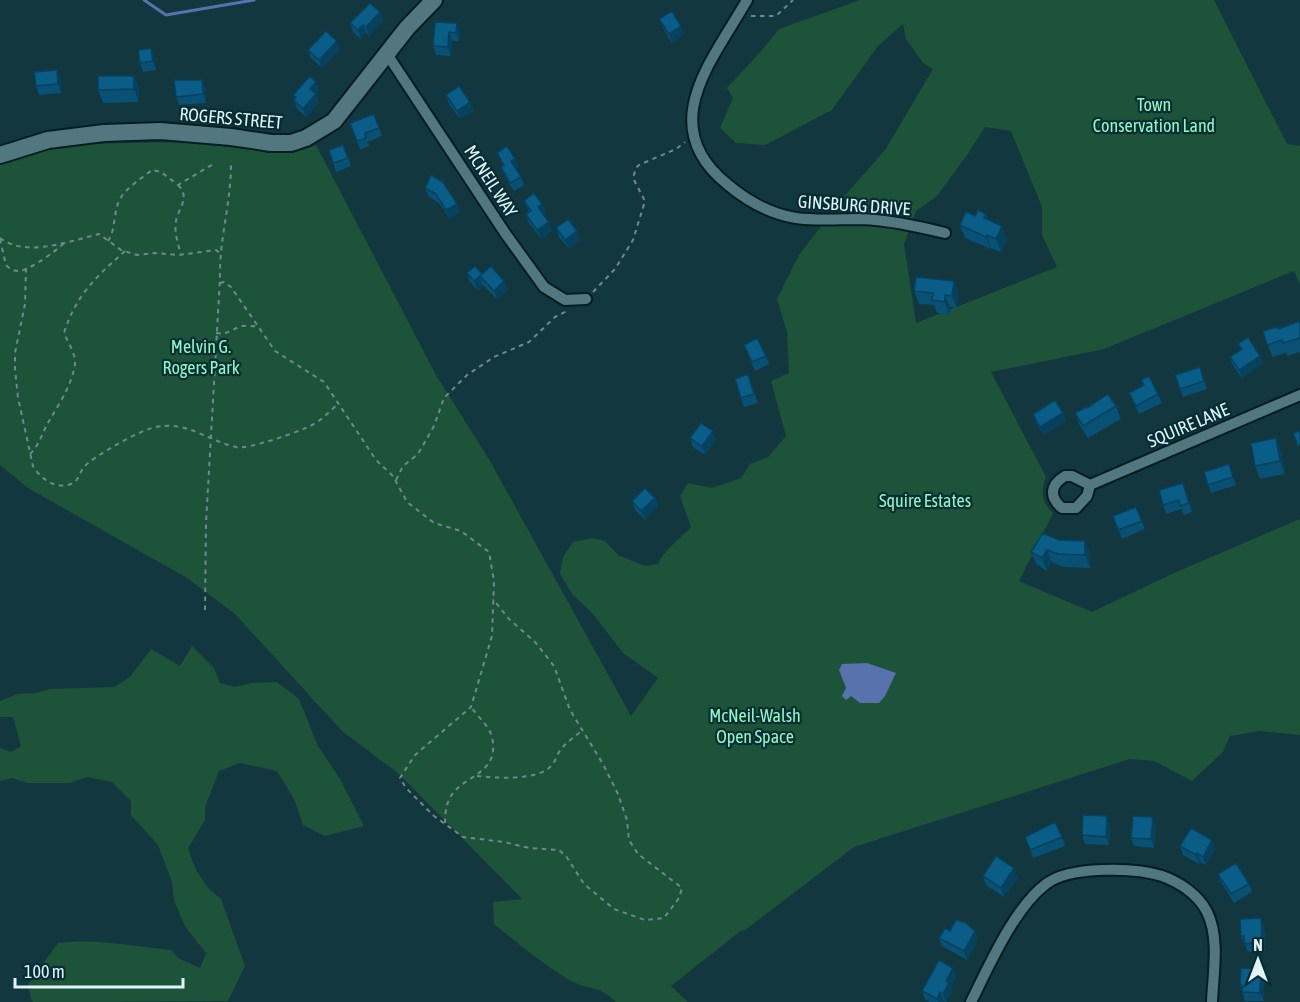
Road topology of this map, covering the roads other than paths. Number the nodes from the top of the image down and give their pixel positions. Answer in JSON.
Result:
{"nodes":[{"id":1,"x":434,"y":0,"type":"edge"},
{"id":2,"x":747,"y":0,"type":"edge"},
{"id":3,"x":387,"y":54,"type":"junction"},
{"id":4,"x":0,"y":155,"type":"edge"},
{"id":5,"x":945,"y":233,"type":"dead end"},
{"id":6,"x":586,"y":299,"type":"road end"},
{"id":7,"x":1300,"y":395,"type":"edge"},
{"id":8,"x":1090,"y":485,"type":"dead end"},
{"id":9,"x":971,"y":1002,"type":"edge"},
{"id":10,"x":1212,"y":1002,"type":"edge"}],
"edges":[{"from":1,"to":3,"type":"street","name":"ROGERS STREET"},
{"from":2,"to":5,"type":"street","name":"GINSBURG DRIVE"},
{"from":3,"to":4,"type":"street","name":"ROGERS STREET"},
{"from":3,"to":6,"type":"street","name":"MCNEIL WAY"},
{"from":7,"to":8,"type":"street","name":"SQUIRE LANE"},
{"from":9,"to":10,"type":"street"}]}
